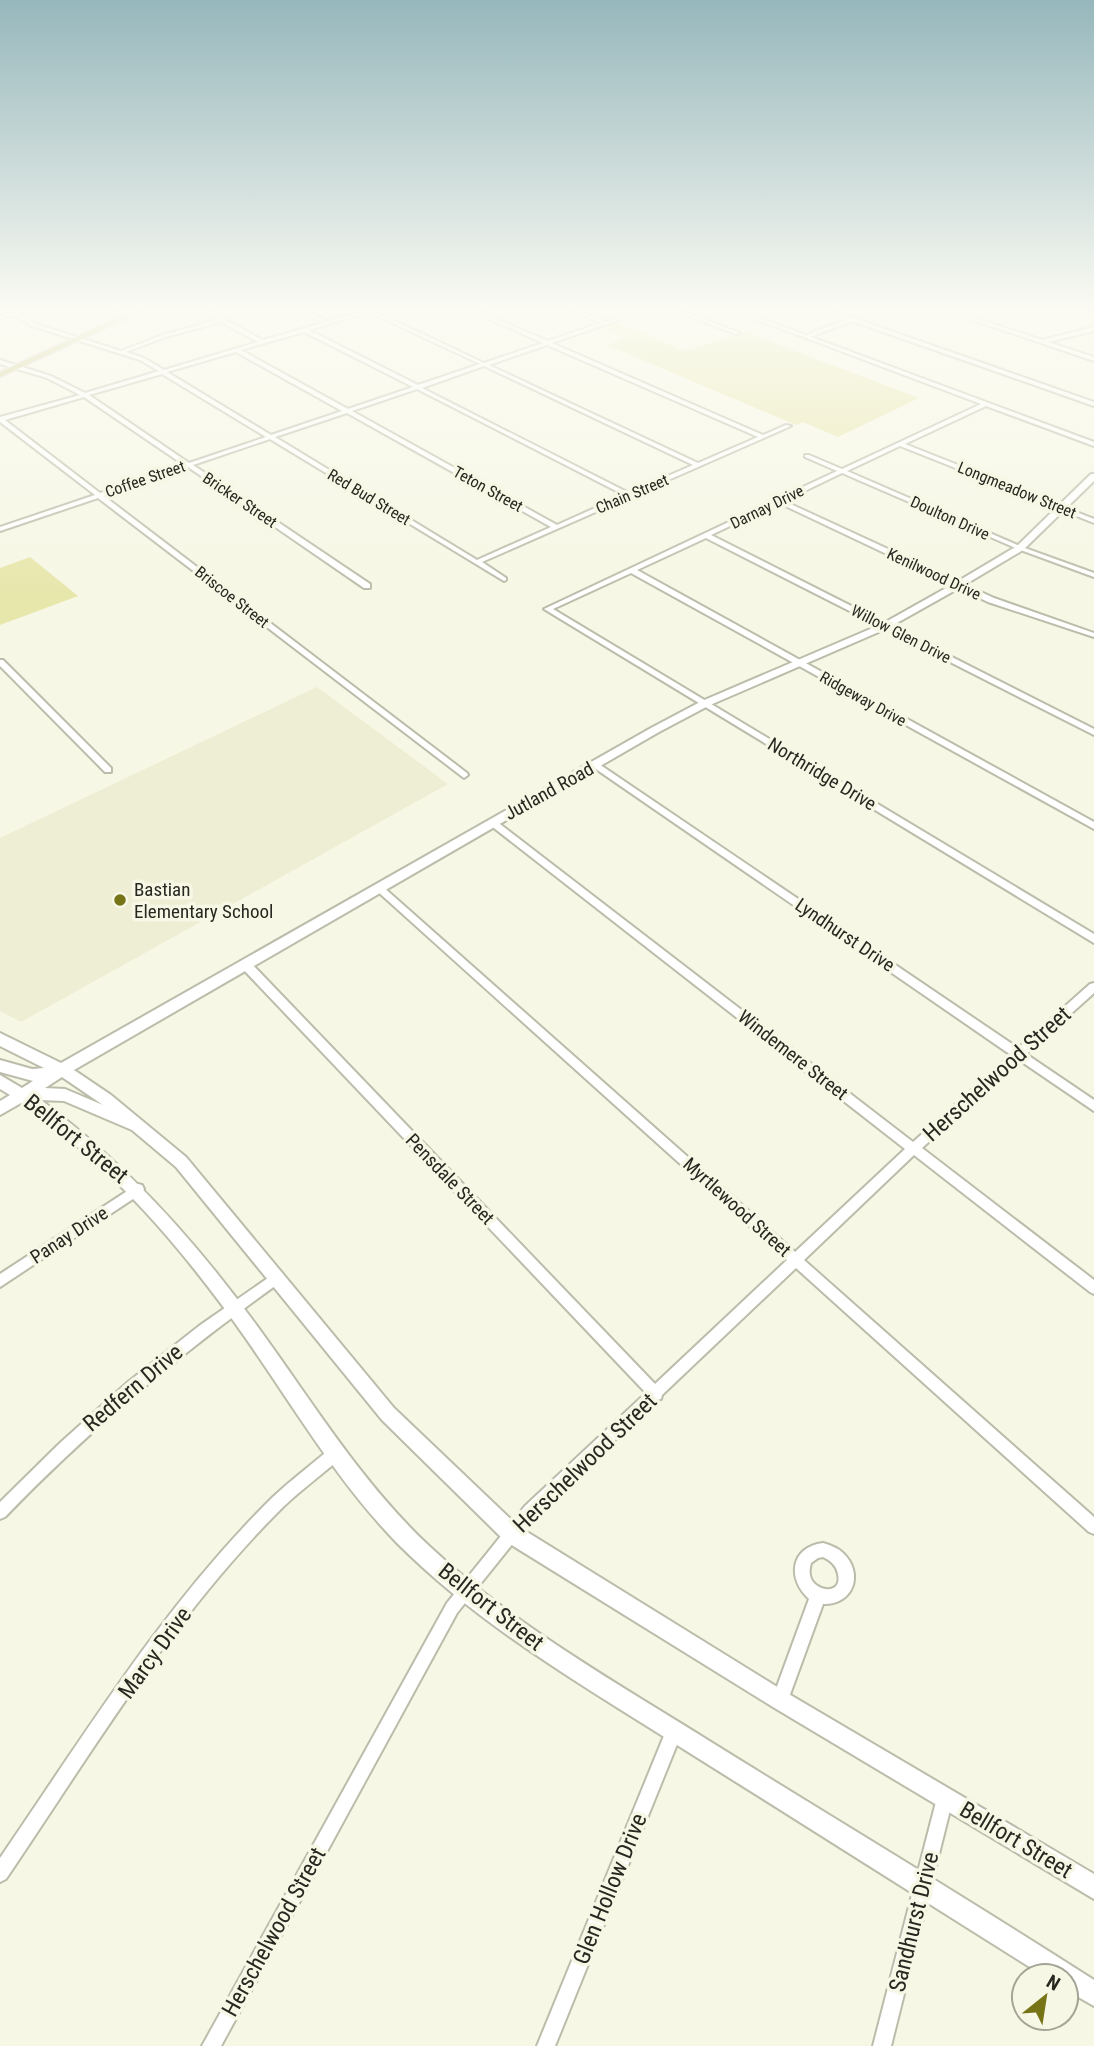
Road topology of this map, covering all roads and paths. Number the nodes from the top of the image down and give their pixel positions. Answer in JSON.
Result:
{"nodes":[{"id":1,"x":51,"y":404,"type":"edge"},
{"id":2,"x":99,"y":404,"type":"edge"},
{"id":3,"x":216,"y":404,"type":"edge"},
{"id":4,"x":336,"y":404,"type":"edge"},
{"id":5,"x":367,"y":404,"type":"edge"},
{"id":6,"x":453,"y":404,"type":"edge"},
{"id":7,"x":569,"y":404,"type":"edge"},
{"id":8,"x":689,"y":404,"type":"edge"},
{"id":9,"x":984,"y":404,"type":"edge"},
{"id":10,"x":986,"y":404,"type":"edge"},
{"id":11,"x":348,"y":411,"type":"junction"},
{"id":12,"x":0,"y":419,"type":"edge"},
{"id":13,"x":788,"y":426,"type":"dead end"},
{"id":14,"x":764,"y":437,"type":"junction"},
{"id":15,"x":271,"y":438,"type":"junction"},
{"id":16,"x":900,"y":443,"type":"junction"},
{"id":17,"x":1094,"y":444,"type":"edge"},
{"id":18,"x":807,"y":456,"type":"dead end"},
{"id":19,"x":188,"y":465,"type":"junction"},
{"id":20,"x":698,"y":466,"type":"junction"},
{"id":21,"x":842,"y":471,"type":"junction"},
{"id":22,"x":1092,"y":480,"type":"edge"},
{"id":23,"x":100,"y":495,"type":"junction"},
{"id":24,"x":630,"y":496,"type":"junction"},
{"id":25,"x":779,"y":501,"type":"junction"},
{"id":26,"x":1063,"y":508,"type":"junction"},
{"id":27,"x":1094,"y":520,"type":"edge"},
{"id":28,"x":1,"y":527,"type":"edge"},
{"id":29,"x":556,"y":527,"type":"junction"},
{"id":30,"x":708,"y":536,"type":"junction"},
{"id":31,"x":1020,"y":548,"type":"junction"},
{"id":32,"x":477,"y":562,"type":"junction"},
{"id":33,"x":633,"y":571,"type":"junction"},
{"id":34,"x":1094,"y":575,"type":"edge"},
{"id":35,"x":503,"y":579,"type":"dead end"},
{"id":36,"x":958,"y":585,"type":"junction"},
{"id":37,"x":367,"y":586,"type":"dead end"},
{"id":38,"x":548,"y":609,"type":"joint"},
{"id":39,"x":885,"y":626,"type":"junction"},
{"id":40,"x":1094,"y":635,"type":"edge"},
{"id":41,"x":0,"y":662,"type":"edge"},
{"id":42,"x":801,"y":664,"type":"junction"},
{"id":43,"x":706,"y":704,"type":"junction"},
{"id":44,"x":1094,"y":732,"type":"edge"},
{"id":45,"x":596,"y":765,"type":"junction"},
{"id":46,"x":107,"y":770,"type":"dead end"},
{"id":47,"x":464,"y":775,"type":"dead end"},
{"id":48,"x":493,"y":823,"type":"junction"},
{"id":49,"x":1094,"y":826,"type":"edge"},
{"id":50,"x":379,"y":888,"type":"junction"},
{"id":51,"x":1094,"y":939,"type":"edge"},
{"id":52,"x":245,"y":964,"type":"junction"},
{"id":53,"x":1094,"y":986,"type":"edge"},
{"id":54,"x":0,"y":1039,"type":"edge"},
{"id":55,"x":1020,"y":1055,"type":"junction"},
{"id":56,"x":0,"y":1066,"type":"edge"},
{"id":57,"x":61,"y":1070,"type":"junction"},
{"id":58,"x":0,"y":1080,"type":"edge"},
{"id":59,"x":22,"y":1095,"type":"junction"},
{"id":60,"x":1094,"y":1106,"type":"edge"},
{"id":61,"x":0,"y":1109,"type":"edge"},
{"id":62,"x":149,"y":1132,"type":"junction"},
{"id":63,"x":914,"y":1148,"type":"junction"},
{"id":64,"x":138,"y":1189,"type":"junction"},
{"id":65,"x":797,"y":1261,"type":"junction"},
{"id":66,"x":278,"y":1277,"type":"junction"},
{"id":67,"x":0,"y":1281,"type":"edge"},
{"id":68,"x":1094,"y":1287,"type":"edge"},
{"id":69,"x":234,"y":1307,"type":"junction"},
{"id":70,"x":656,"y":1394,"type":"junction"},
{"id":71,"x":335,"y":1454,"type":"junction"},
{"id":72,"x":0,"y":1511,"type":"edge"},
{"id":73,"x":1094,"y":1527,"type":"edge"},
{"id":74,"x":512,"y":1534,"type":"junction"},
{"id":75,"x":463,"y":1591,"type":"junction"},
{"id":76,"x":818,"y":1596,"type":"dead end"},
{"id":77,"x":780,"y":1700,"type":"junction"},
{"id":78,"x":674,"y":1732,"type":"junction"},
{"id":79,"x":945,"y":1798,"type":"junction"},
{"id":80,"x":0,"y":1873,"type":"edge"},
{"id":81,"x":1094,"y":1887,"type":"edge"},
{"id":82,"x":924,"y":1888,"type":"junction"},
{"id":83,"x":1043,"y":1962,"type":"edge"},
{"id":84,"x":211,"y":2046,"type":"edge"},
{"id":85,"x":546,"y":2046,"type":"edge"},
{"id":86,"x":882,"y":2046,"type":"edge"}],
"edges":[{"from":1,"to":12,"type":"street"},
{"from":2,"to":19,"type":"street","name":"Bricker Street"},
{"from":3,"to":15,"type":"street","name":"Red Bud Street"},
{"from":4,"to":11,"type":"street","name":"Teton Street"},
{"from":5,"to":11,"type":"street","name":"Coffee Street"},
{"from":6,"to":24,"type":"street"},
{"from":7,"to":20,"type":"street"},
{"from":8,"to":14,"type":"street"},
{"from":9,"to":16,"type":"street","name":"Darnay Drive"},
{"from":10,"to":17,"type":"street"},
{"from":11,"to":15,"type":"street","name":"Coffee Street"},
{"from":11,"to":29,"type":"street","name":"Teton Street"},
{"from":12,"to":23,"type":"street","name":"Briscoe Street"},
{"from":13,"to":14,"type":"street","name":"Chain Street"},
{"from":14,"to":20,"type":"street","name":"Chain Street"},
{"from":15,"to":19,"type":"street","name":"Coffee Street"},
{"from":15,"to":32,"type":"street","name":"Red Bud Street"},
{"from":16,"to":21,"type":"street","name":"Darnay Drive"},
{"from":16,"to":26,"type":"street","name":"Longmeadow Street"},
{"from":18,"to":21,"type":"street","name":"Doulton Drive"},
{"from":19,"to":23,"type":"street","name":"Coffee Street"},
{"from":19,"to":37,"type":"street","name":"Bricker Street"},
{"from":20,"to":24,"type":"street","name":"Chain Street"},
{"from":21,"to":25,"type":"street","name":"Darnay Drive"},
{"from":21,"to":31,"type":"street","name":"Doulton Drive"},
{"from":22,"to":26,"type":"main road","name":"Jutland Road"},
{"from":23,"to":28,"type":"street","name":"Coffee Street"},
{"from":23,"to":47,"type":"street","name":"Briscoe Street"},
{"from":24,"to":29,"type":"street","name":"Chain Street"},
{"from":25,"to":30,"type":"street","name":"Darnay Drive"},
{"from":25,"to":36,"type":"street","name":"Kenilwood Drive"},
{"from":26,"to":27,"type":"street","name":"Longmeadow Street"},
{"from":26,"to":31,"type":"main road","name":"Jutland Road"},
{"from":29,"to":32,"type":"street","name":"Chain Street"},
{"from":30,"to":33,"type":"street","name":"Darnay Drive"},
{"from":30,"to":39,"type":"street","name":"Willow Glen Drive"},
{"from":31,"to":34,"type":"street","name":"Doulton Drive"},
{"from":31,"to":36,"type":"main road","name":"Jutland Road"},
{"from":32,"to":35,"type":"street","name":"Red Bud Street"},
{"from":33,"to":38,"type":"street","name":"Darnay Drive"},
{"from":33,"to":42,"type":"street","name":"Ridgeway Drive"},
{"from":36,"to":39,"type":"main road","name":"Jutland Road"},
{"from":36,"to":40,"type":"street","name":"Kenilwood Drive"},
{"from":38,"to":43,"type":"street","name":"Northridge Drive"},
{"from":39,"to":42,"type":"main road","name":"Jutland Road"},
{"from":39,"to":44,"type":"street","name":"Willow Glen Drive"},
{"from":41,"to":46,"type":"street"},
{"from":42,"to":43,"type":"main road","name":"Jutland Road"},
{"from":42,"to":49,"type":"street","name":"Ridgeway Drive"},
{"from":43,"to":45,"type":"main road","name":"Jutland Road"},
{"from":43,"to":51,"type":"street","name":"Northridge Drive"},
{"from":45,"to":48,"type":"main road","name":"Jutland Road"},
{"from":45,"to":55,"type":"street","name":"Lyndhurst Drive"},
{"from":48,"to":50,"type":"main road","name":"Jutland Road"},
{"from":48,"to":63,"type":"street","name":"Windemere Street"},
{"from":50,"to":52,"type":"main road","name":"Jutland Road"},
{"from":50,"to":65,"type":"street","name":"Myrtlewood Street"},
{"from":52,"to":57,"type":"main road","name":"Jutland Road"},
{"from":52,"to":70,"type":"street","name":"Pensdale Street"},
{"from":53,"to":55,"type":"street","name":"Herschelwood Street"},
{"from":54,"to":57,"type":"main road","name":"Bellfort Street"},
{"from":55,"to":60,"type":"street","name":"Lyndhurst Drive"},
{"from":55,"to":63,"type":"street","name":"Herschelwood Street"},
{"from":56,"to":57,"type":"main road"},
{"from":57,"to":59,"type":"main road","name":"Jutland Road"},
{"from":57,"to":62,"type":"main road","name":"Bellfort Street"},
{"from":58,"to":59,"type":"main road","name":"Bellfort Street"},
{"from":59,"to":61,"type":"main road","name":"Jutland Road"},
{"from":59,"to":62,"type":"main road"},
{"from":59,"to":64,"type":"main road","name":"Bellfort Street"},
{"from":62,"to":66,"type":"main road","name":"Bellfort Street"},
{"from":63,"to":65,"type":"street","name":"Herschelwood Street"},
{"from":63,"to":68,"type":"street","name":"Windemere Street"},
{"from":64,"to":67,"type":"street","name":"Panay Drive"},
{"from":64,"to":69,"type":"main road","name":"Bellfort Street"},
{"from":65,"to":70,"type":"street","name":"Herschelwood Street"},
{"from":65,"to":73,"type":"street","name":"Myrtlewood Street"},
{"from":66,"to":69,"type":"street","name":"Redfern Drive"},
{"from":66,"to":74,"type":"main road","name":"Bellfort Street"},
{"from":69,"to":71,"type":"main road","name":"Bellfort Street"},
{"from":69,"to":72,"type":"street","name":"Redfern Drive"},
{"from":70,"to":74,"type":"street","name":"Herschelwood Street"},
{"from":71,"to":75,"type":"main road","name":"Bellfort Street"},
{"from":71,"to":80,"type":"street","name":"Marcy Drive"},
{"from":74,"to":75,"type":"street","name":"Herschelwood Street"},
{"from":74,"to":77,"type":"main road","name":"Bellfort Street"},
{"from":75,"to":78,"type":"main road","name":"Bellfort Street"},
{"from":75,"to":84,"type":"street","name":"Herschelwood Street"},
{"from":76,"to":77,"type":"street"},
{"from":77,"to":79,"type":"main road","name":"Bellfort Street"},
{"from":78,"to":82,"type":"main road","name":"Bellfort Street"},
{"from":78,"to":85,"type":"street","name":"Glen Hollow Drive"},
{"from":79,"to":81,"type":"main road","name":"Bellfort Street"},
{"from":79,"to":82,"type":"street","name":"Sandhurst Drive"},
{"from":82,"to":83,"type":"main road","name":"Bellfort Street"},
{"from":82,"to":86,"type":"street","name":"Sandhurst Drive"}]}
